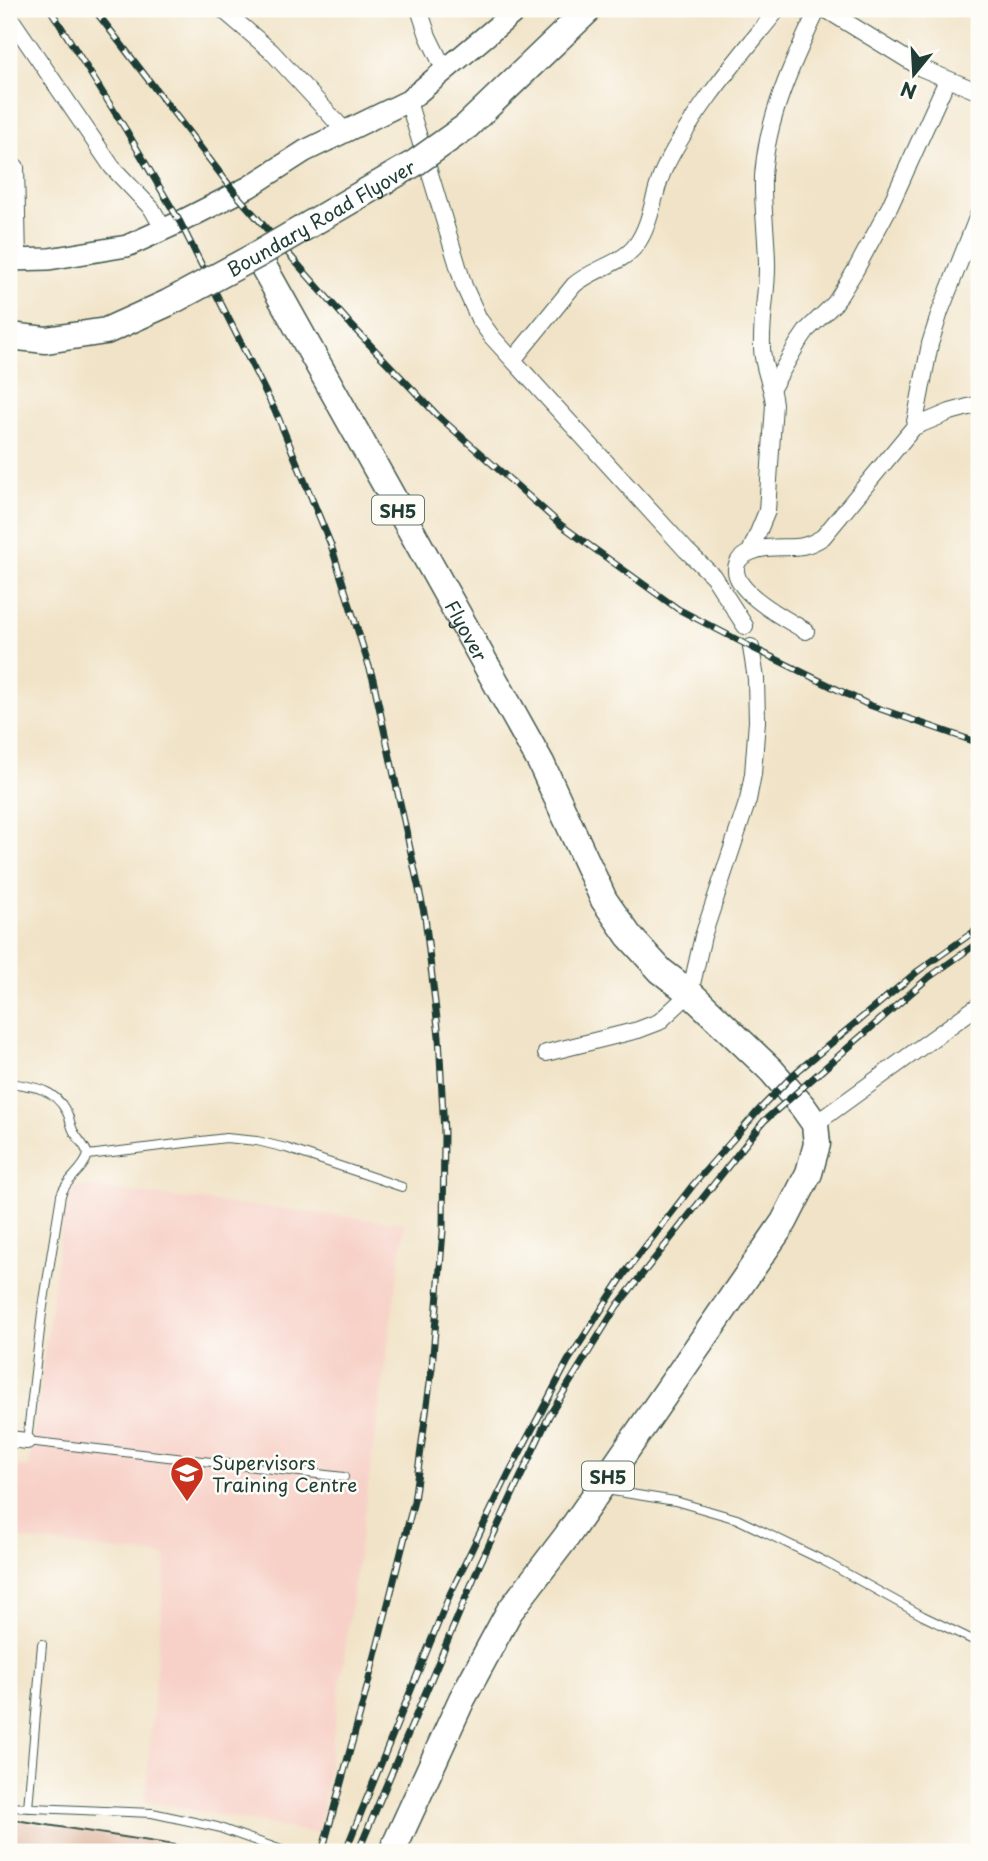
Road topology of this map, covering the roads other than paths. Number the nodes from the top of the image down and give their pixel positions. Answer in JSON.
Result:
{"nodes":[{"id":1,"x":222,"y":9,"type":"edge"},
{"id":2,"x":419,"y":9,"type":"edge"},
{"id":3,"x":518,"y":9,"type":"edge"},
{"id":4,"x":589,"y":9,"type":"edge"},
{"id":5,"x":778,"y":9,"type":"edge"},
{"id":6,"x":818,"y":9,"type":"edge"},
{"id":7,"x":825,"y":9,"type":"edge"},
{"id":8,"x":9,"y":16,"type":"edge"},
{"id":9,"x":445,"y":71,"type":"junction"},
{"id":10,"x":947,"y":80,"type":"junction"},
{"id":11,"x":979,"y":92,"type":"edge"},
{"id":12,"x":408,"y":101,"type":"junction"},
{"id":13,"x":345,"y":131,"type":"junction"},
{"id":14,"x":16,"y":167,"type":"dead end"},
{"id":15,"x":979,"y":213,"type":"edge"},
{"id":16,"x":164,"y":230,"type":"junction"},
{"id":17,"x":257,"y":255,"type":"junction"},
{"id":18,"x":13,"y":260,"type":"edge"},
{"id":19,"x":9,"y":336,"type":"edge"},
{"id":20,"x":513,"y":360,"type":"junction"},
{"id":21,"x":772,"y":388,"type":"junction"},
{"id":22,"x":979,"y":404,"type":"edge"},
{"id":23,"x":914,"y":427,"type":"junction"},
{"id":24,"x":750,"y":552,"type":"junction"},
{"id":25,"x":746,"y":626,"type":"dead end"},
{"id":26,"x":806,"y":631,"type":"dead end"},
{"id":27,"x":751,"y":647,"type":"dead end"},
{"id":28,"x":690,"y":993,"type":"junction"},
{"id":29,"x":979,"y":1005,"type":"edge"},
{"id":30,"x":546,"y":1053,"type":"dead end"},
{"id":31,"x":9,"y":1083,"type":"edge"},
{"id":32,"x":814,"y":1124,"type":"junction"},
{"id":33,"x":88,"y":1155,"type":"junction"},
{"id":34,"x":402,"y":1187,"type":"dead end"},
{"id":35,"x":9,"y":1439,"type":"edge"},
{"id":36,"x":27,"y":1441,"type":"junction"},
{"id":37,"x":344,"y":1477,"type":"dead end"},
{"id":38,"x":600,"y":1489,"type":"junction"},
{"id":39,"x":979,"y":1643,"type":"edge"},
{"id":40,"x":42,"y":1644,"type":"dead end"},
{"id":41,"x":9,"y":1807,"type":"edge"},
{"id":42,"x":28,"y":1808,"type":"junction"},
{"id":43,"x":287,"y":1852,"type":"edge"},
{"id":44,"x":392,"y":1852,"type":"edge"}],
"edges":[{"from":1,"to":13,"type":"street"},
{"from":2,"to":9,"type":"street"},
{"from":3,"to":9,"type":"street"},
{"from":4,"to":17,"type":"main road","name":"Boundary Road Flyover","bridge":true},
{"from":5,"to":20,"type":"street"},
{"from":6,"to":21,"type":"street"},
{"from":7,"to":10,"type":"street"},
{"from":8,"to":16,"type":"street"},
{"from":9,"to":12,"type":"street"},
{"from":10,"to":11,"type":"street"},
{"from":10,"to":21,"type":"street"},
{"from":12,"to":13,"type":"street"},
{"from":12,"to":20,"type":"street"},
{"from":13,"to":16,"type":"street"},
{"from":14,"to":18,"type":"street"},
{"from":15,"to":23,"type":"street"},
{"from":16,"to":18,"type":"street"},
{"from":17,"to":19,"type":"main road","name":"Boundary Road Flyover","bridge":true},
{"from":17,"to":28,"type":"main road","name":"Flyover","number":"SH5"},
{"from":20,"to":25,"type":"street"},
{"from":21,"to":24,"type":"street"},
{"from":22,"to":23,"type":"street"},
{"from":23,"to":24,"type":"street"},
{"from":24,"to":26,"type":"street"},
{"from":27,"to":28,"type":"street"},
{"from":28,"to":30,"type":"street"},
{"from":28,"to":32,"type":"main road","number":"SH5"},
{"from":29,"to":32,"type":"street"},
{"from":31,"to":33,"type":"lane"},
{"from":32,"to":38,"type":"main road","number":"SH5"},
{"from":33,"to":34,"type":"lane"},
{"from":33,"to":36,"type":"lane"},
{"from":35,"to":36,"type":"street"},
{"from":36,"to":37,"type":"lane"},
{"from":38,"to":39,"type":"lane"},
{"from":38,"to":44,"type":"main road","number":"SH5"},
{"from":40,"to":42,"type":"lane"},
{"from":41,"to":42,"type":"lane"},
{"from":42,"to":43,"type":"lane"}]}
